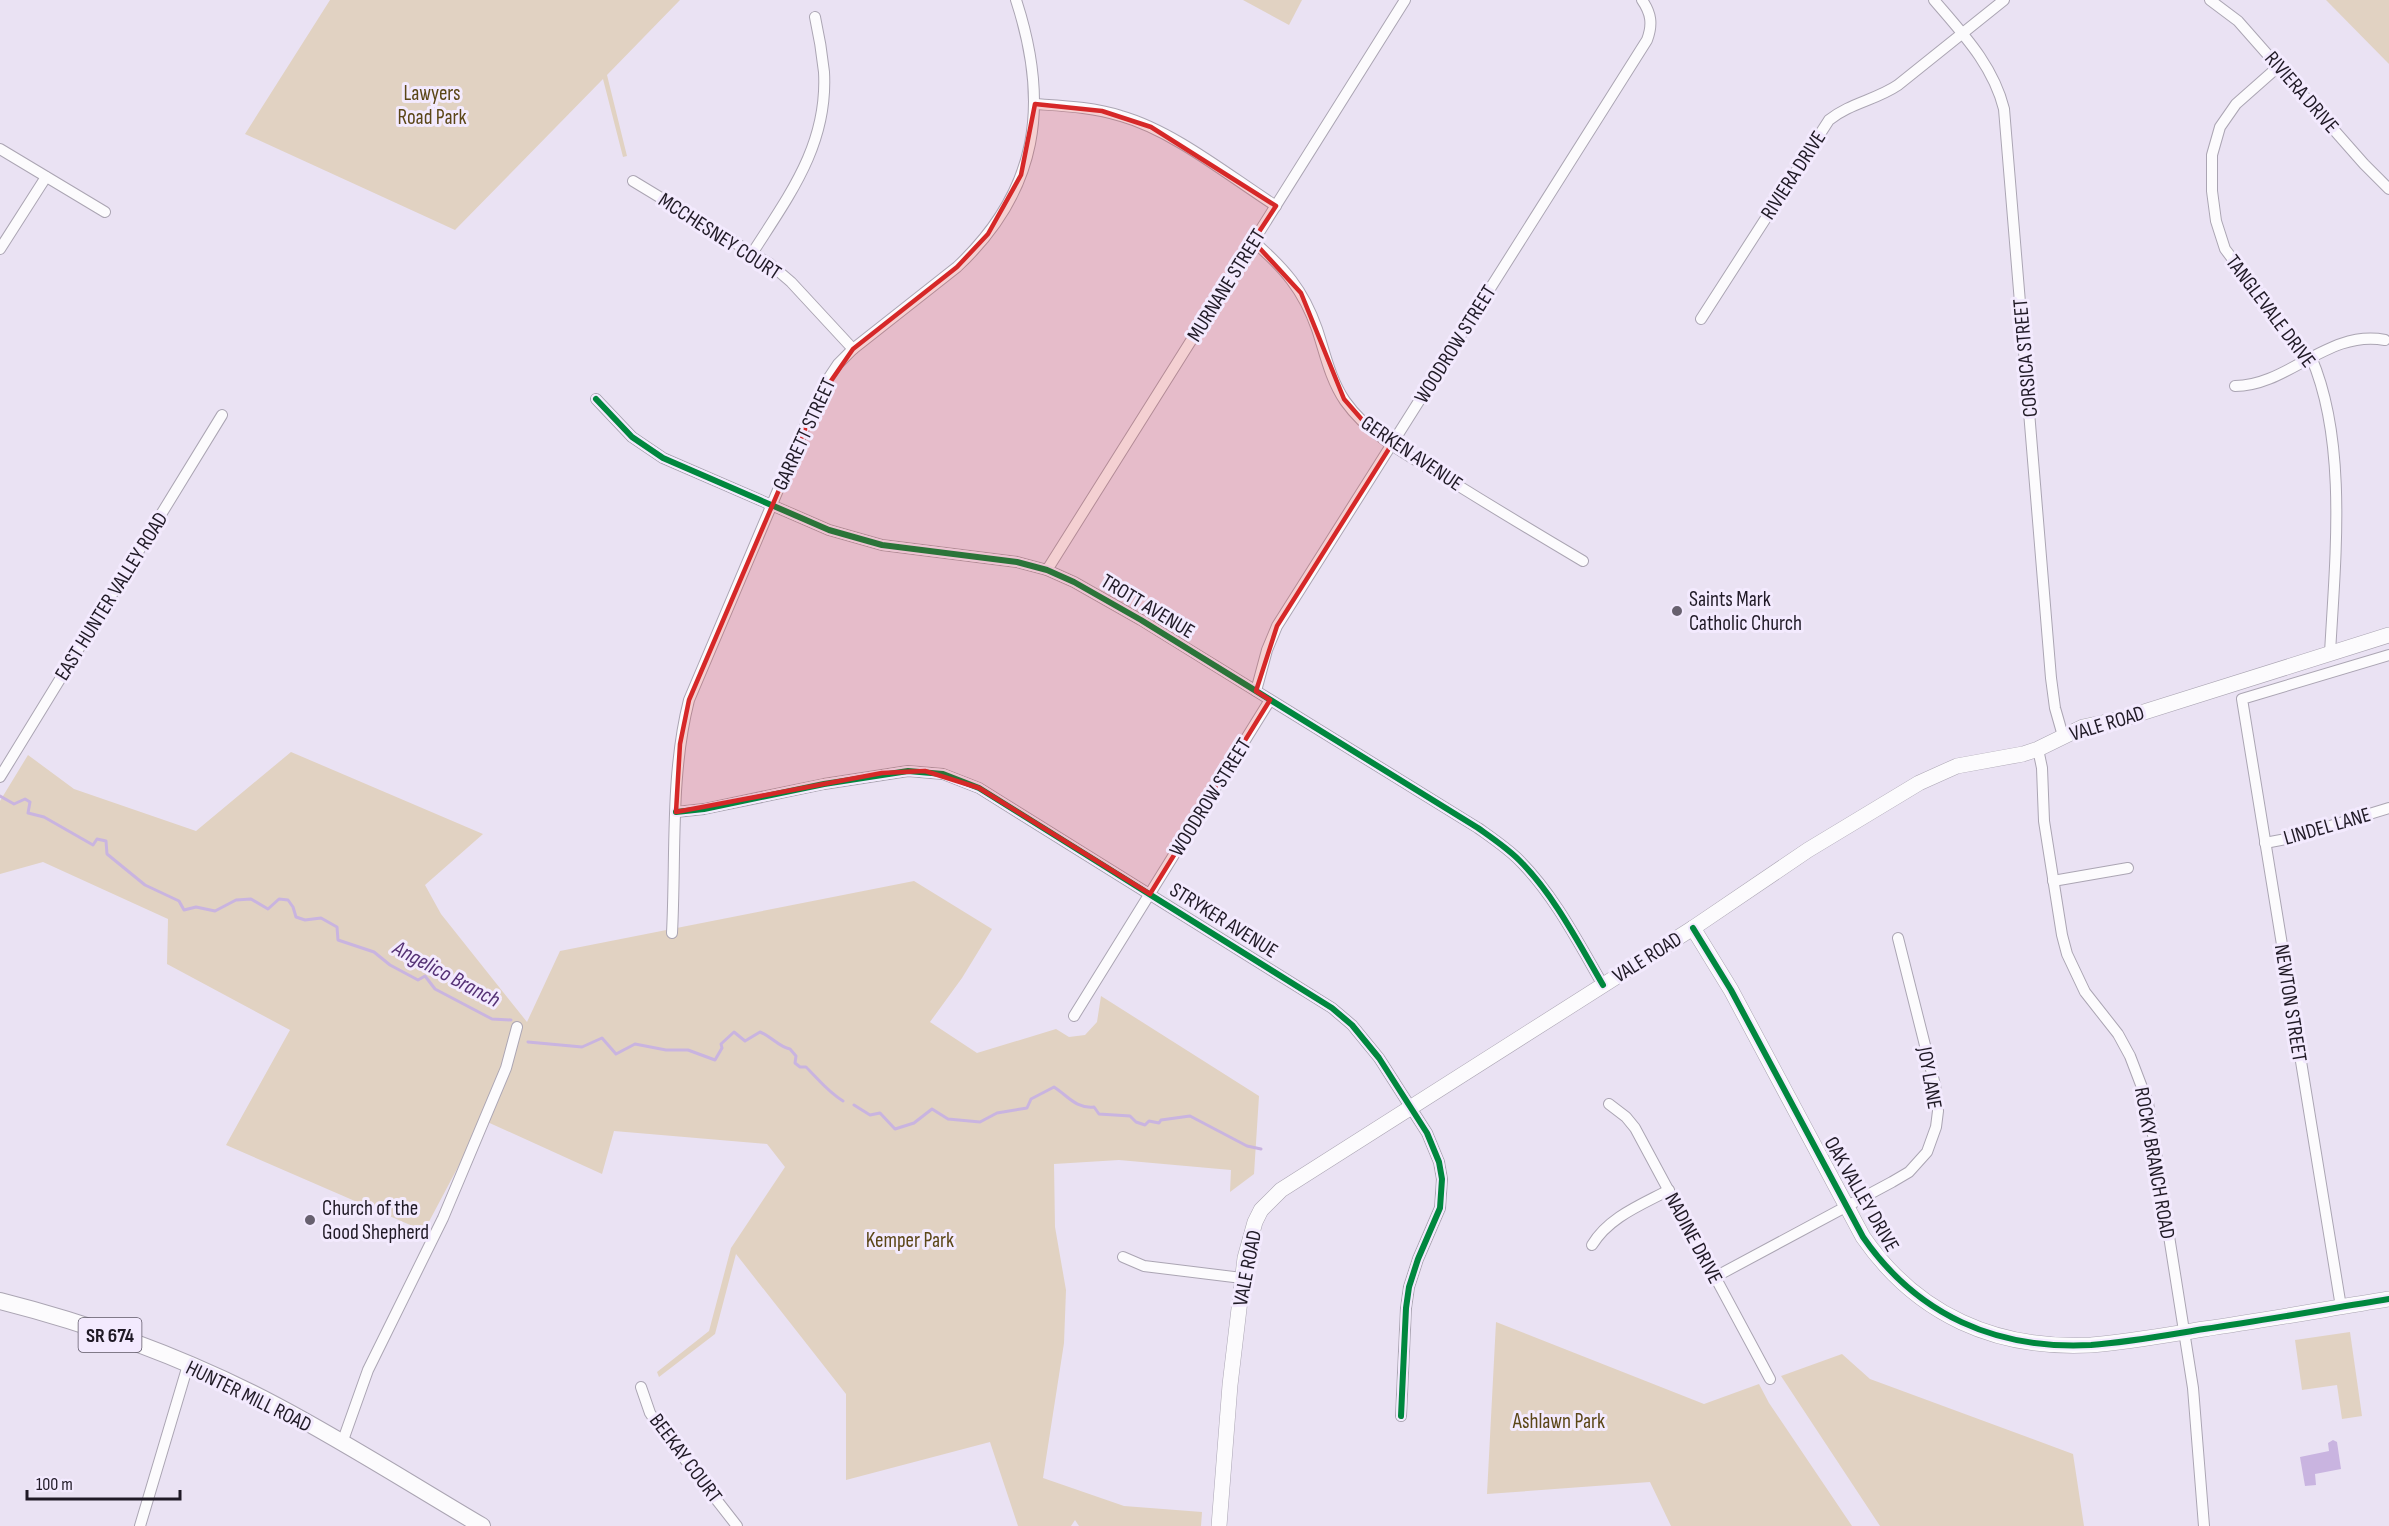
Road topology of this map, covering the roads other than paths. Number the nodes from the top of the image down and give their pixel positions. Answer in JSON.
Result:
{"nodes":[{"id":1,"x":1016,"y":0,"type":"edge"},
{"id":2,"x":1405,"y":0,"type":"edge"},
{"id":3,"x":1642,"y":0,"type":"edge"},
{"id":4,"x":1934,"y":0,"type":"edge"},
{"id":5,"x":2004,"y":0,"type":"edge"},
{"id":6,"x":2210,"y":0,"type":"edge"},
{"id":7,"x":815,"y":17,"type":"dead end"},
{"id":8,"x":1962,"y":33,"type":"junction"},
{"id":9,"x":2279,"y":66,"type":"junction"},
{"id":10,"x":1035,"y":104,"type":"junction"},
{"id":11,"x":0,"y":148,"type":"edge"},
{"id":12,"x":46,"y":177,"type":"junction"},
{"id":13,"x":633,"y":181,"type":"dead end"},
{"id":14,"x":2389,"y":189,"type":"edge"},
{"id":15,"x":1276,"y":206,"type":"junction"},
{"id":16,"x":105,"y":212,"type":"dead end"},
{"id":17,"x":1253,"y":241,"type":"junction"},
{"id":18,"x":0,"y":249,"type":"edge"},
{"id":19,"x":753,"y":252,"type":"junction"},
{"id":20,"x":1701,"y":320,"type":"dead end"},
{"id":21,"x":2385,"y":340,"type":"dead end"},
{"id":22,"x":853,"y":349,"type":"junction"},
{"id":23,"x":2308,"y":358,"type":"junction"},
{"id":24,"x":2235,"y":386,"type":"dead end"},
{"id":25,"x":596,"y":399,"type":"dead end"},
{"id":26,"x":222,"y":415,"type":"dead end"},
{"id":27,"x":1392,"y":444,"type":"junction"},
{"id":28,"x":771,"y":505,"type":"junction"},
{"id":29,"x":1583,"y":561,"type":"dead end"},
{"id":30,"x":1047,"y":570,"type":"junction"},
{"id":31,"x":2389,"y":635,"type":"edge"},
{"id":32,"x":2330,"y":653,"type":"junction"},
{"id":33,"x":2389,"y":655,"type":"edge"},
{"id":34,"x":2245,"y":680,"type":"junction"},
{"id":35,"x":2229,"y":685,"type":"junction"},
{"id":36,"x":1256,"y":691,"type":"junction"},
{"id":37,"x":2242,"y":699,"type":"junction"},
{"id":38,"x":1270,"y":700,"type":"junction"},
{"id":39,"x":2063,"y":736,"type":"junction"},
{"id":40,"x":2038,"y":749,"type":"junction"},
{"id":41,"x":0,"y":777,"type":"edge"},
{"id":42,"x":2389,"y":808,"type":"edge"},
{"id":43,"x":676,"y":812,"type":"junction"},
{"id":44,"x":2265,"y":843,"type":"junction"},
{"id":45,"x":2128,"y":868,"type":"dead end"},
{"id":46,"x":2053,"y":881,"type":"junction"},
{"id":47,"x":1150,"y":894,"type":"junction"},
{"id":48,"x":1693,"y":928,"type":"junction"},
{"id":49,"x":672,"y":933,"type":"dead end"},
{"id":50,"x":1898,"y":938,"type":"dead end"},
{"id":51,"x":1603,"y":985,"type":"junction"},
{"id":52,"x":1074,"y":1016,"type":"dead end"},
{"id":53,"x":517,"y":1028,"type":"dead end"},
{"id":54,"x":1609,"y":1104,"type":"dead end"},
{"id":55,"x":1411,"y":1107,"type":"junction"},
{"id":56,"x":1669,"y":1190,"type":"junction"},
{"id":57,"x":1847,"y":1207,"type":"junction"},
{"id":58,"x":1592,"y":1245,"type":"dead end"},
{"id":59,"x":1123,"y":1257,"type":"dead end"},
{"id":60,"x":1715,"y":1277,"type":"junction"},
{"id":61,"x":1242,"y":1278,"type":"junction"},
{"id":62,"x":2389,"y":1299,"type":"edge"},
{"id":63,"x":0,"y":1300,"type":"edge"},
{"id":64,"x":2341,"y":1307,"type":"junction"},
{"id":65,"x":2185,"y":1332,"type":"junction"},
{"id":66,"x":188,"y":1365,"type":"junction"},
{"id":67,"x":1770,"y":1379,"type":"dead end"},
{"id":68,"x":641,"y":1387,"type":"dead end"},
{"id":69,"x":1401,"y":1416,"type":"dead end"},
{"id":70,"x":342,"y":1443,"type":"junction"},
{"id":71,"x":140,"y":1526,"type":"edge"},
{"id":72,"x":482,"y":1526,"type":"edge"},
{"id":73,"x":737,"y":1526,"type":"edge"},
{"id":74,"x":1219,"y":1526,"type":"edge"},
{"id":75,"x":2204,"y":1526,"type":"edge"}],
"edges":[{"from":1,"to":10,"type":"street","name":"GARRETT STREET"},
{"from":2,"to":15,"type":"street","name":"MURNANE STREET"},
{"from":3,"to":27,"type":"street","name":"WOODROW STREET"},
{"from":4,"to":8,"type":"street","name":"CORSICA STREET"},
{"from":5,"to":8,"type":"street","name":"RIVIERA DRIVE"},
{"from":6,"to":9,"type":"street","name":"RIVIERA DRIVE"},
{"from":7,"to":19,"type":"street"},
{"from":8,"to":20,"type":"street","name":"RIVIERA DRIVE"},
{"from":8,"to":39,"type":"street","name":"CORSICA STREET"},
{"from":9,"to":14,"type":"street","name":"RIVIERA DRIVE"},
{"from":9,"to":23,"type":"street","name":"TANGLEVALE DRIVE"},
{"from":10,"to":15,"type":"street"},
{"from":10,"to":22,"type":"street","name":"GARRETT STREET"},
{"from":11,"to":12,"type":"street"},
{"from":12,"to":16,"type":"street"},
{"from":12,"to":18,"type":"street"},
{"from":13,"to":19,"type":"street","name":"MCCHESNEY COURT"},
{"from":15,"to":17,"type":"street","name":"MURNANE STREET"},
{"from":17,"to":27,"type":"street","name":"GERKEN AVENUE"},
{"from":17,"to":30,"type":"street","name":"MURNANE STREET"},
{"from":19,"to":22,"type":"street","name":"MCCHESNEY COURT"},
{"from":21,"to":23,"type":"street"},
{"from":22,"to":28,"type":"street","name":"GARRETT STREET"},
{"from":23,"to":24,"type":"street"},
{"from":23,"to":32,"type":"street","name":"TANGLEVALE DRIVE"},
{"from":25,"to":28,"type":"street","name":"TROTT AVENUE"},
{"from":26,"to":41,"type":"street","name":"EAST HUNTER VALLEY ROAD"},
{"from":27,"to":29,"type":"street","name":"GERKEN AVENUE"},
{"from":27,"to":36,"type":"street","name":"WOODROW STREET"},
{"from":28,"to":30,"type":"street","name":"TROTT AVENUE"},
{"from":28,"to":43,"type":"street","name":"GARRETT STREET"},
{"from":30,"to":36,"type":"street","name":"TROTT AVENUE"},
{"from":31,"to":32,"type":"main road","name":"VALE ROAD"},
{"from":32,"to":34,"type":"main road","name":"VALE ROAD"},
{"from":33,"to":37,"type":"street"},
{"from":34,"to":35,"type":"main road","name":"VALE ROAD"},
{"from":34,"to":37,"type":"street","name":"NEWTON STREET"},
{"from":35,"to":37,"type":"street"},
{"from":35,"to":39,"type":"main road","name":"VALE ROAD"},
{"from":36,"to":38,"type":"street","name":"TROTT AVENUE"},
{"from":37,"to":44,"type":"street","name":"NEWTON STREET"},
{"from":38,"to":47,"type":"street","name":"WOODROW STREET"},
{"from":38,"to":51,"type":"street","name":"TROTT AVENUE"},
{"from":39,"to":40,"type":"main road","name":"VALE ROAD"},
{"from":40,"to":46,"type":"street","name":"ROCKY BRANCH ROAD"},
{"from":40,"to":48,"type":"main road","name":"VALE ROAD"},
{"from":42,"to":44,"type":"street","name":"LINDEL LANE"},
{"from":43,"to":47,"type":"street","name":"STRYKER AVENUE"},
{"from":43,"to":49,"type":"street","name":"GARRETT STREET"},
{"from":44,"to":64,"type":"street","name":"NEWTON STREET"},
{"from":45,"to":46,"type":"street"},
{"from":46,"to":65,"type":"street","name":"ROCKY BRANCH ROAD"},
{"from":47,"to":52,"type":"street","name":"WOODROW STREET"},
{"from":47,"to":55,"type":"street","name":"STRYKER AVENUE"},
{"from":48,"to":51,"type":"main road","name":"VALE ROAD"},
{"from":48,"to":57,"type":"main road","name":"OAK VALLEY DRIVE"},
{"from":50,"to":57,"type":"street","name":"JOY LANE"},
{"from":51,"to":55,"type":"main road","name":"VALE ROAD"},
{"from":53,"to":70,"type":"street"},
{"from":54,"to":56,"type":"street","name":"NADINE DRIVE"},
{"from":55,"to":61,"type":"main road","name":"VALE ROAD"},
{"from":55,"to":69,"type":"street","name":"STRYKER AVENUE"},
{"from":56,"to":58,"type":"street"},
{"from":56,"to":60,"type":"street","name":"NADINE DRIVE"},
{"from":57,"to":60,"type":"street","name":"JOY LANE"},
{"from":57,"to":65,"type":"main road","name":"OAK VALLEY DRIVE"},
{"from":59,"to":61,"type":"street"},
{"from":60,"to":67,"type":"street","name":"NADINE DRIVE"},
{"from":61,"to":74,"type":"main road","name":"VALE ROAD"},
{"from":62,"to":64,"type":"main road","name":"OAK VALLEY DRIVE"},
{"from":63,"to":66,"type":"main road","name":"HUNTER MILL ROAD","number":"SR 674"},
{"from":64,"to":65,"type":"main road","name":"OAK VALLEY DRIVE"},
{"from":65,"to":75,"type":"street","name":"ROCKY BRANCH ROAD"},
{"from":66,"to":70,"type":"main road","name":"HUNTER MILL ROAD","number":"SR 674"},
{"from":66,"to":71,"type":"street"},
{"from":68,"to":73,"type":"street","name":"BEEKAY COURT"},
{"from":70,"to":72,"type":"main road","name":"HUNTER MILL ROAD","number":"SR 674"}]}
